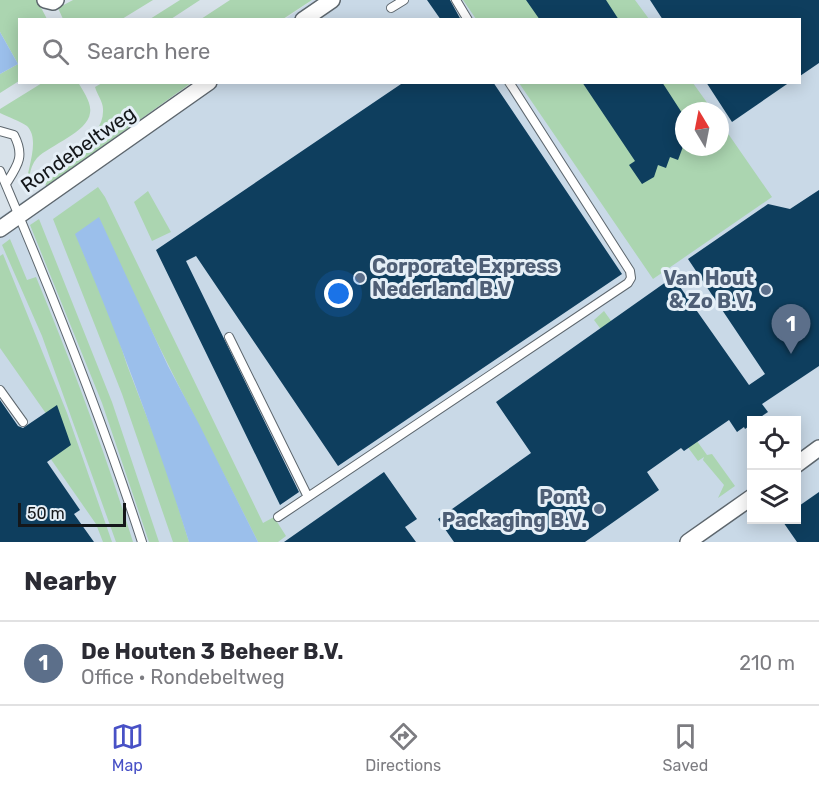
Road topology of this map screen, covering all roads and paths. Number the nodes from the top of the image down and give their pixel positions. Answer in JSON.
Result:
{"nodes":[{"id":1,"x":45,"y":0,"type":"edge"},
{"id":2,"x":56,"y":0,"type":"edge"},
{"id":3,"x":332,"y":0,"type":"edge"},
{"id":4,"x":404,"y":0,"type":"edge"},
{"id":5,"x":456,"y":0,"type":"edge"},
{"id":6,"x":392,"y":8,"type":"dead end"},
{"id":7,"x":306,"y":18,"type":"edge"},
{"id":8,"x":467,"y":18,"type":"edge"},
{"id":9,"x":206,"y":84,"type":"edge"},
{"id":10,"x":510,"y":84,"type":"edge"},
{"id":11,"x":0,"y":131,"type":"edge"},
{"id":12,"x":0,"y":171,"type":"edge"},
{"id":13,"x":6,"y":184,"type":"junction"},
{"id":14,"x":18,"y":216,"type":"junction"},
{"id":15,"x":0,"y":229,"type":"edge"},
{"id":16,"x":230,"y":337,"type":"dead end"},
{"id":17,"x":0,"y":390,"type":"edge"},
{"id":18,"x":23,"y":422,"type":"dead end"},
{"id":19,"x":819,"y":448,"type":"edge"},
{"id":20,"x":801,"y":461,"type":"edge"},
{"id":21,"x":308,"y":497,"type":"junction"},
{"id":22,"x":747,"y":501,"type":"edge"},
{"id":23,"x":278,"y":517,"type":"dead end"},
{"id":24,"x":142,"y":542,"type":"edge"},
{"id":25,"x":688,"y":542,"type":"edge"}],
"edges":[{"from":1,"to":2,"type":"street"},
{"from":3,"to":7,"type":"street"},
{"from":4,"to":6,"type":"lane"},
{"from":5,"to":8,"type":"lane"},
{"from":9,"to":14,"type":"street","name":"Rondebeltweg"},
{"from":10,"to":21,"type":"lane"},
{"from":11,"to":13,"type":"lane"},
{"from":12,"to":13,"type":"lane"},
{"from":13,"to":14,"type":"lane"},
{"from":14,"to":15,"type":"street","name":"Rondebeltweg"},
{"from":14,"to":24,"type":"lane"},
{"from":16,"to":21,"type":"lane"},
{"from":17,"to":18,"type":"lane"},
{"from":19,"to":20,"type":"street"},
{"from":21,"to":23,"type":"lane"},
{"from":22,"to":25,"type":"street"}]}
